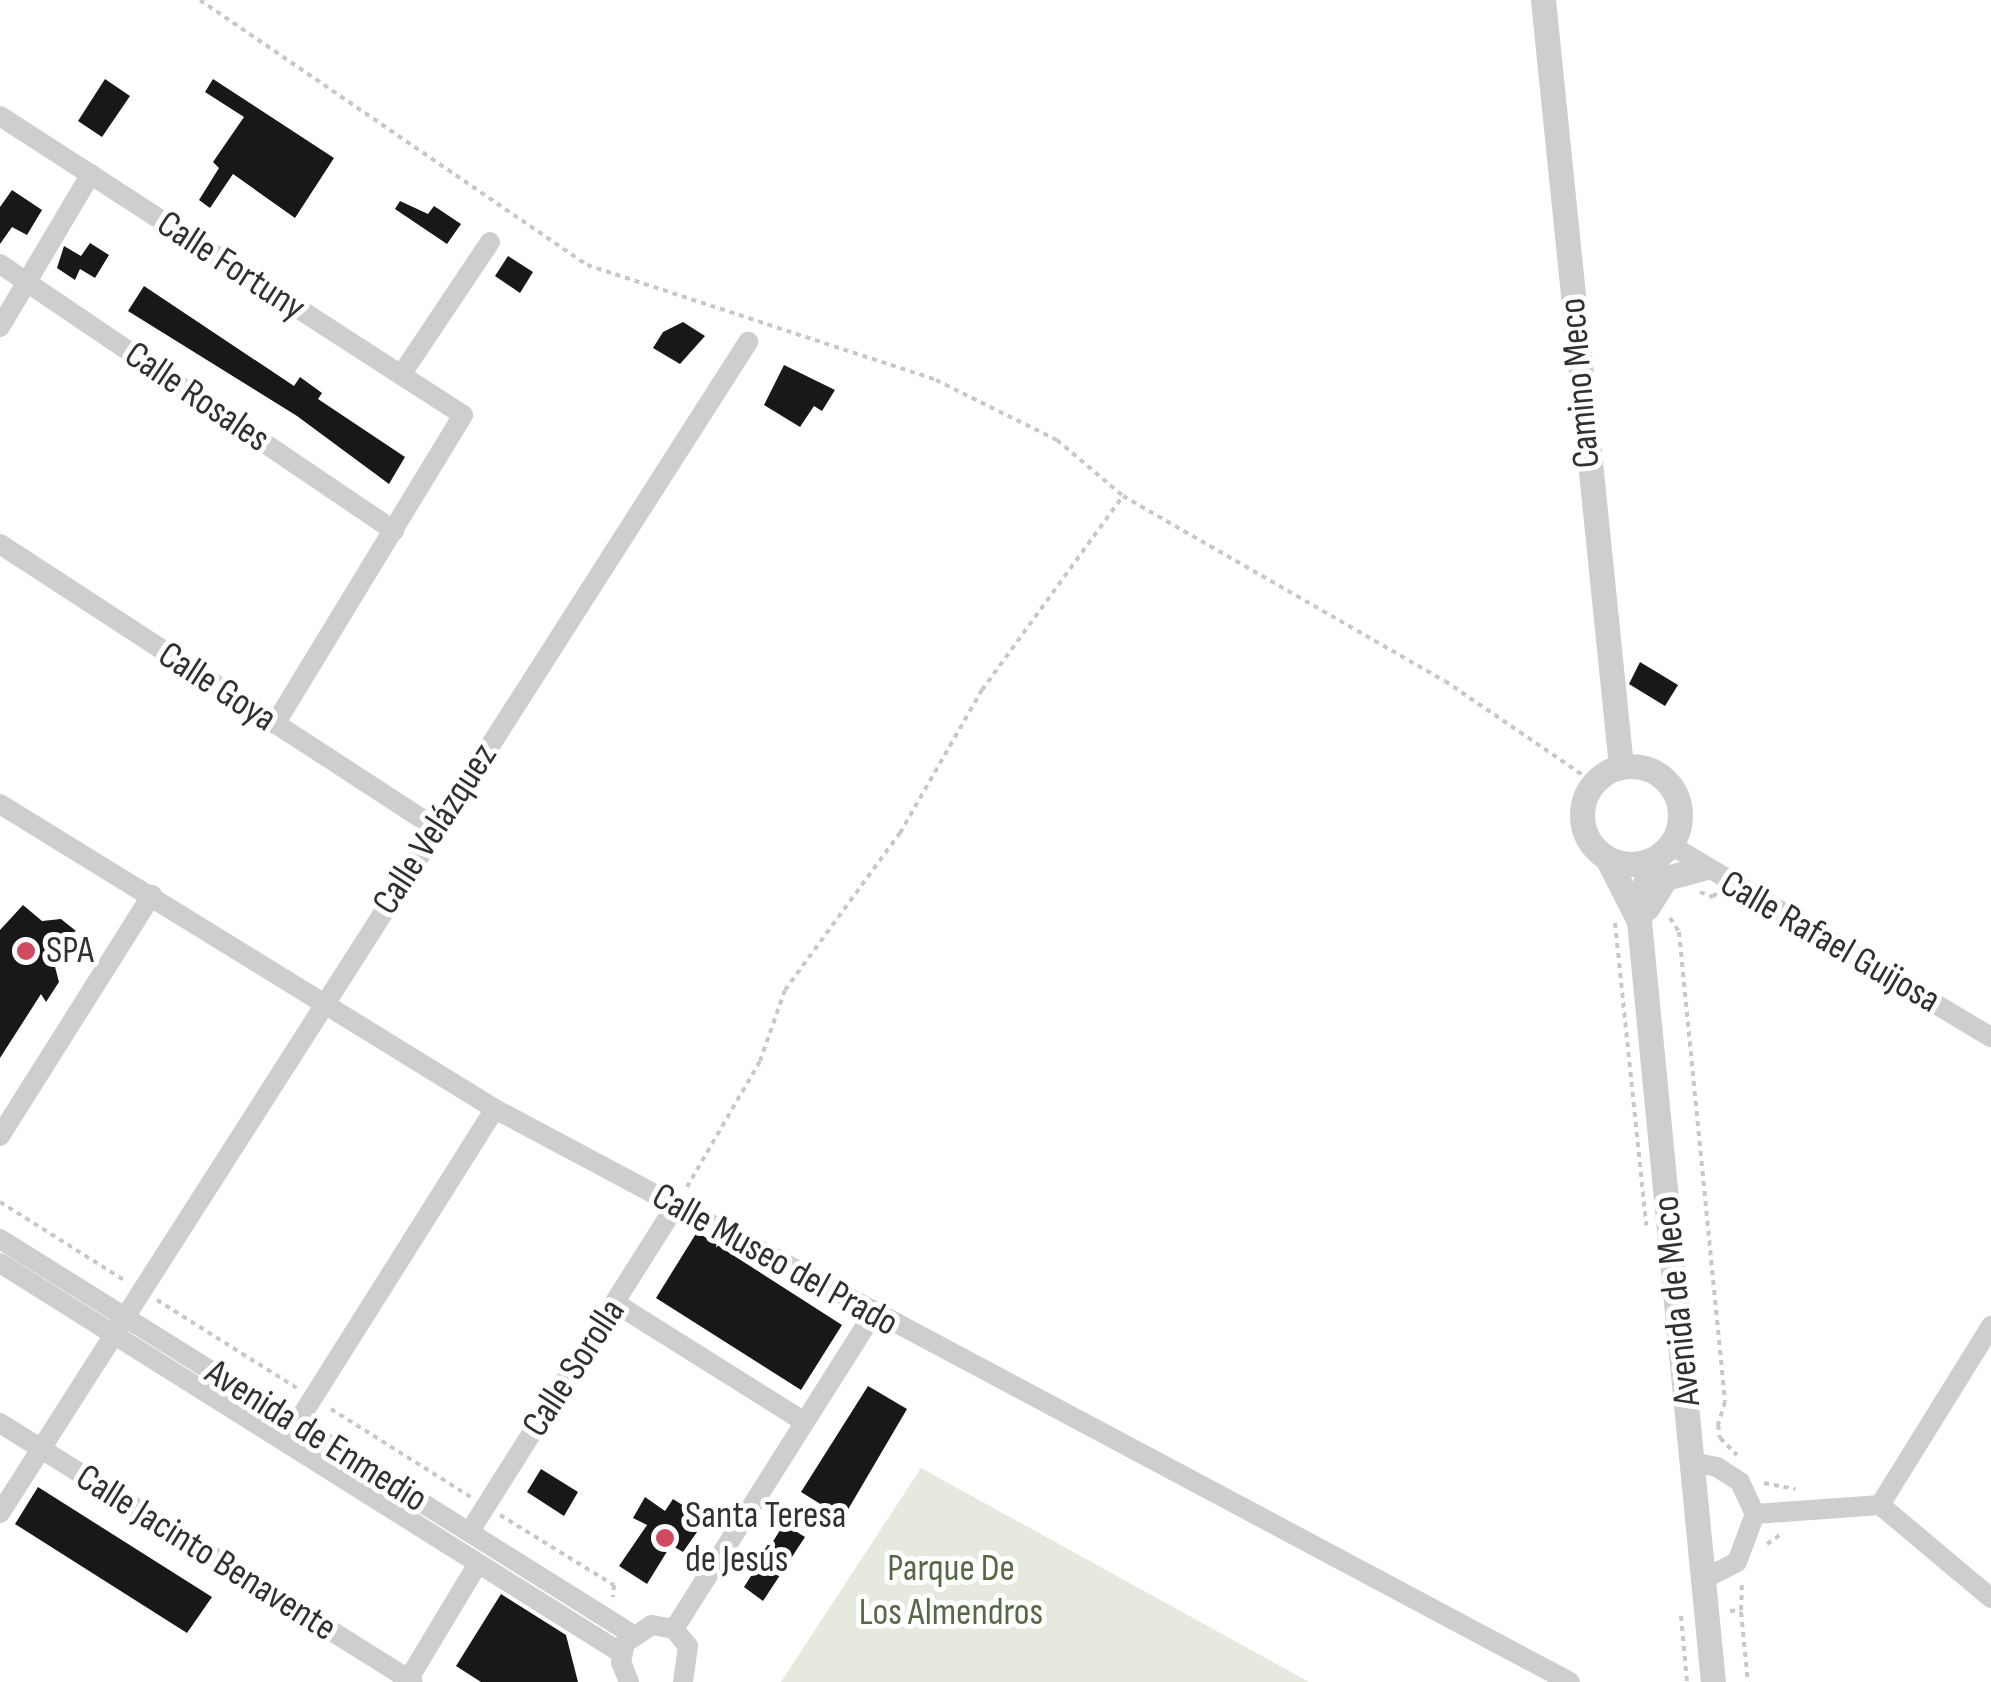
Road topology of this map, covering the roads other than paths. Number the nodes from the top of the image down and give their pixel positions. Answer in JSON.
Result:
{"nodes":[{"id":1,"x":1543,"y":0,"type":"edge"},
{"id":2,"x":0,"y":116,"type":"edge"},
{"id":3,"x":90,"y":174,"type":"junction"},
{"id":4,"x":490,"y":242,"type":"dead end"},
{"id":5,"x":0,"y":264,"type":"edge"},
{"id":6,"x":28,"y":282,"type":"junction"},
{"id":7,"x":0,"y":327,"type":"edge"},
{"id":8,"x":748,"y":342,"type":"dead end"},
{"id":9,"x":401,"y":375,"type":"junction"},
{"id":10,"x":394,"y":530,"type":"junction"},
{"id":11,"x":0,"y":544,"type":"edge"},
{"id":12,"x":275,"y":724,"type":"junction"},
{"id":13,"x":1621,"y":766,"type":"junction"},
{"id":14,"x":0,"y":804,"type":"edge"},
{"id":15,"x":436,"y":828,"type":"junction"},
{"id":16,"x":1670,"y":845,"type":"junction"},
{"id":17,"x":1607,"y":858,"type":"junction"},
{"id":18,"x":1649,"y":861,"type":"junction"},
{"id":19,"x":1703,"y":868,"type":"junction"},
{"id":20,"x":152,"y":895,"type":"junction"},
{"id":21,"x":1629,"y":922,"type":"junction"},
{"id":22,"x":324,"y":1003,"type":"junction"},
{"id":23,"x":1991,"y":1037,"type":"edge"},
{"id":24,"x":494,"y":1110,"type":"junction"},
{"id":25,"x":0,"y":1136,"type":"edge"},
{"id":26,"x":677,"y":1204,"type":"junction"},
{"id":27,"x":0,"y":1239,"type":"edge"},
{"id":28,"x":0,"y":1264,"type":"edge"},
{"id":29,"x":615,"y":1304,"type":"junction"},
{"id":30,"x":873,"y":1314,"type":"junction"},
{"id":31,"x":118,"y":1325,"type":"junction"},
{"id":32,"x":1991,"y":1326,"type":"edge"},
{"id":33,"x":803,"y":1421,"type":"junction"},
{"id":34,"x":0,"y":1423,"type":"edge"},
{"id":35,"x":296,"y":1423,"type":"junction"},
{"id":36,"x":40,"y":1449,"type":"junction"},
{"id":37,"x":1693,"y":1462,"type":"junction"},
{"id":38,"x":1880,"y":1505,"type":"junction"},
{"id":39,"x":0,"y":1513,"type":"edge"},
{"id":40,"x":1755,"y":1514,"type":"junction"},
{"id":41,"x":470,"y":1531,"type":"junction"},
{"id":42,"x":477,"y":1565,"type":"junction"},
{"id":43,"x":1703,"y":1579,"type":"junction"},
{"id":44,"x":1991,"y":1598,"type":"edge"},
{"id":45,"x":674,"y":1629,"type":"junction"},
{"id":46,"x":626,"y":1644,"type":"junction"},
{"id":47,"x":410,"y":1681,"type":"edge"},
{"id":48,"x":628,"y":1682,"type":"edge"},
{"id":49,"x":684,"y":1682,"type":"edge"},
{"id":50,"x":1570,"y":1682,"type":"edge"},
{"id":51,"x":1713,"y":1682,"type":"edge"}],
"edges":[{"from":1,"to":13,"type":"street","name":"Camino Meco"},
{"from":2,"to":3,"type":"street","name":"Calle Fortuny"},
{"from":3,"to":6,"type":"street"},
{"from":3,"to":9,"type":"street","name":"Calle Fortuny"},
{"from":4,"to":9,"type":"street"},
{"from":5,"to":6,"type":"street","name":"Calle Rosales"},
{"from":6,"to":7,"type":"street"},
{"from":6,"to":10,"type":"street","name":"Calle Rosales"},
{"from":8,"to":15,"type":"street","name":"Calle Velázquez"},
{"from":9,"to":10,"type":"street","name":"Calle Fortuny"},
{"from":10,"to":12,"type":"street"},
{"from":11,"to":12,"type":"street","name":"Calle Goya"},
{"from":12,"to":15,"type":"street","name":"Calle Goya"},
{"from":13,"to":16,"type":"street"},
{"from":13,"to":17,"type":"street"},
{"from":14,"to":20,"type":"street","name":"Calle Museo del Prado"},
{"from":15,"to":22,"type":"street","name":"Calle Velázquez"},
{"from":16,"to":18,"type":"street"},
{"from":16,"to":19,"type":"street","name":"Calle Rafael Guijosa"},
{"from":17,"to":18,"type":"street"},
{"from":17,"to":21,"type":"street","name":"Avenida de Meco"},
{"from":18,"to":21,"type":"street","name":"Avenida de Meco"},
{"from":19,"to":21,"type":"street"},
{"from":19,"to":23,"type":"street","name":"Calle Rafael Guijosa"},
{"from":20,"to":22,"type":"street","name":"Calle Museo del Prado"},
{"from":20,"to":25,"type":"street"},
{"from":21,"to":37,"type":"street","name":"Avenida de Meco"},
{"from":22,"to":24,"type":"street","name":"Calle Museo del Prado"},
{"from":22,"to":31,"type":"street","name":"Calle Velázquez"},
{"from":24,"to":26,"type":"street","name":"Calle Museo del Prado"},
{"from":24,"to":35,"type":"street"},
{"from":26,"to":29,"type":"street","name":"Calle Sorolla"},
{"from":26,"to":30,"type":"street","name":"Calle Museo del Prado"},
{"from":27,"to":31,"type":"street","name":"Avenida de Enmedio"},
{"from":28,"to":31,"type":"street","name":"Avenida de Enmedio"},
{"from":29,"to":33,"type":"street"},
{"from":29,"to":41,"type":"street","name":"Calle Sorolla"},
{"from":30,"to":33,"type":"street"},
{"from":30,"to":50,"type":"street","name":"Calle Museo del Prado"},
{"from":31,"to":35,"type":"street","name":"Avenida de Enmedio"},
{"from":31,"to":36,"type":"street","name":"Calle Velázquez"},
{"from":31,"to":42,"type":"street","name":"Avenida de Enmedio"},
{"from":32,"to":38,"type":"street"},
{"from":33,"to":45,"type":"street"},
{"from":34,"to":36,"type":"street","name":"Calle Jacinto Benavente"},
{"from":35,"to":41,"type":"street","name":"Avenida de Enmedio"},
{"from":36,"to":39,"type":"street","name":"Calle Velázquez"},
{"from":36,"to":47,"type":"street","name":"Calle Jacinto Benavente"},
{"from":37,"to":40,"type":"street"},
{"from":37,"to":43,"type":"street","name":"Avenida de Meco"},
{"from":38,"to":40,"type":"street"},
{"from":38,"to":44,"type":"street"},
{"from":40,"to":43,"type":"street"},
{"from":41,"to":46,"type":"street","name":"Avenida de Enmedio"},
{"from":42,"to":46,"type":"street","name":"Avenida de Enmedio"},
{"from":42,"to":47,"type":"street"},
{"from":43,"to":51,"type":"street","name":"Avenida de Meco"},
{"from":45,"to":46,"type":"street"},
{"from":45,"to":49,"type":"street"},
{"from":46,"to":48,"type":"street"}]}
